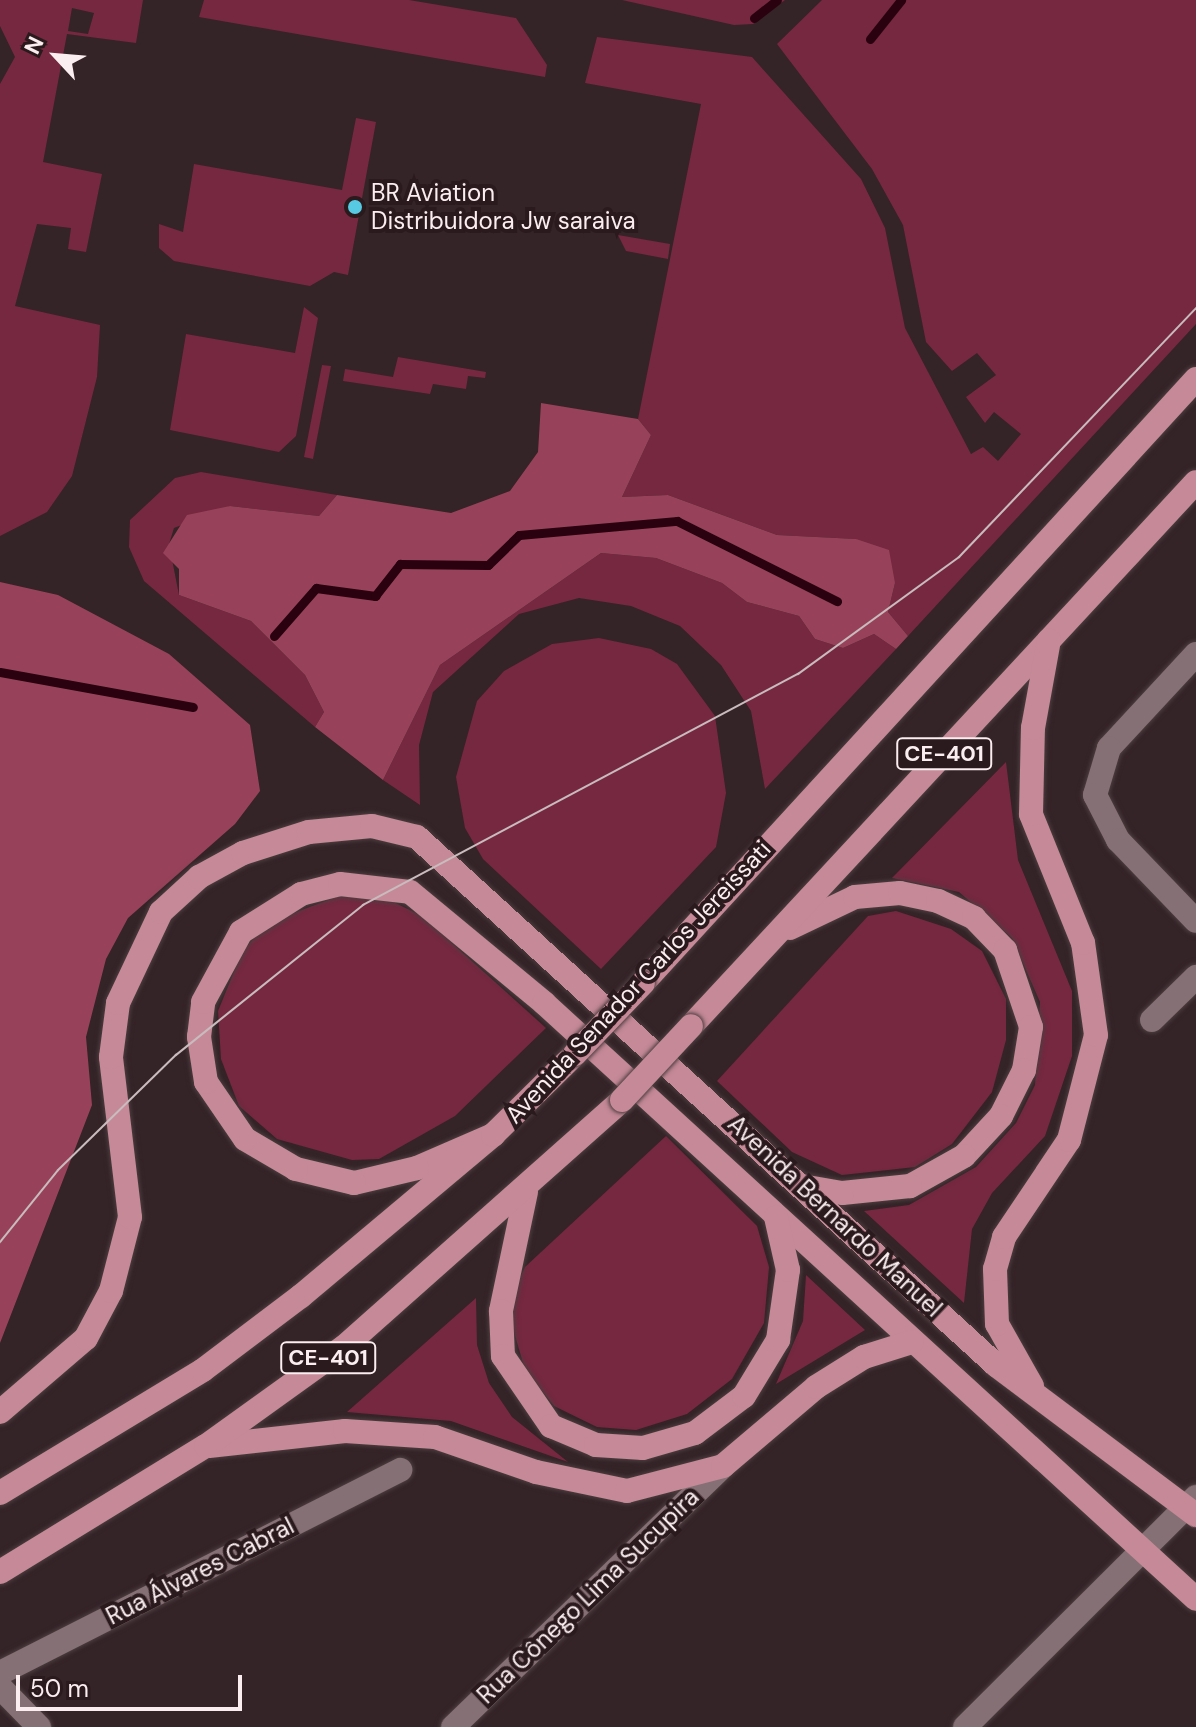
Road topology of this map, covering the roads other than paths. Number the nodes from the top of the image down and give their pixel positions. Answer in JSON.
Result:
{"nodes":[{"id":1,"x":1196,"y":379,"type":"edge"},
{"id":2,"x":1196,"y":482,"type":"edge"},
{"id":3,"x":1049,"y":640,"type":"junction"},
{"id":4,"x":1196,"y":654,"type":"edge"},
{"id":5,"x":1196,"y":921,"type":"edge"},
{"id":6,"x":777,"y":934,"type":"junction"},
{"id":7,"x":1196,"y":977,"type":"edge"},
{"id":8,"x":1152,"y":1020,"type":"dead end"},
{"id":9,"x":493,"y":1135,"type":"junction"},
{"id":10,"x":802,"y":1186,"type":"junction"},
{"id":11,"x":526,"y":1192,"type":"junction"},
{"id":12,"x":776,"y":1217,"type":"junction"},
{"id":13,"x":912,"y":1342,"type":"junction"},
{"id":14,"x":1037,"y":1395,"type":"junction"},
{"id":15,"x":0,"y":1412,"type":"edge"},
{"id":16,"x":206,"y":1446,"type":"junction"},
{"id":17,"x":723,"y":1466,"type":"junction"},
{"id":18,"x":400,"y":1470,"type":"dead end"},
{"id":19,"x":0,"y":1493,"type":"edge"},
{"id":20,"x":1193,"y":1506,"type":"edge"},
{"id":21,"x":1145,"y":1551,"type":"junction"},
{"id":22,"x":0,"y":1572,"type":"edge"},
{"id":23,"x":1196,"y":1599,"type":"edge"},
{"id":24,"x":0,"y":1673,"type":"edge"},
{"id":25,"x":0,"y":1687,"type":"edge"},
{"id":26,"x":457,"y":1726,"type":"edge"},
{"id":27,"x":39,"y":1727,"type":"edge"},
{"id":28,"x":965,"y":1727,"type":"edge"}],
"edges":[{"from":1,"to":9,"type":"main road","name":"Avenida Senador Carlos Jereissati","number":"CE-401","bridge":true},
{"from":2,"to":3,"type":"main road","number":"CE-401"},
{"from":3,"to":6,"type":"main road","number":"CE-401"},
{"from":3,"to":14,"type":"main road"},
{"from":4,"to":5,"type":"street"},
{"from":6,"to":10,"type":"main road"},
{"from":6,"to":11,"type":"main road","number":"CE-401","bridge":true},
{"from":7,"to":8,"type":"street"},
{"from":9,"to":12,"type":"main road","name":"Avenida Bernardo Manuel"},
{"from":9,"to":19,"type":"main road","name":"Avenida Senador Carlos Jereissati","number":"CE-401"},
{"from":10,"to":14,"type":"main road","name":"Avenida Bernardo Manuel"},
{"from":10,"to":15,"type":"main road","name":"Avenida Bernardo Manuel"},
{"from":11,"to":12,"type":"main road"},
{"from":11,"to":16,"type":"main road","number":"CE-401"},
{"from":12,"to":13,"type":"main road","name":"Avenida Bernardo Manuel"},
{"from":13,"to":17,"type":"main road"},
{"from":13,"to":21,"type":"main road","name":"Avenida Bernardo Manuel"},
{"from":14,"to":20,"type":"main road","name":"Avenida Bernardo Manuel"},
{"from":16,"to":17,"type":"main road"},
{"from":16,"to":22,"type":"main road","number":"CE-401"},
{"from":17,"to":26,"type":"street","name":"Rua Cônego Lima Sucupira"},
{"from":18,"to":24,"type":"street","name":"Rua Álvares Cabral"},
{"from":20,"to":21,"type":"street"},
{"from":21,"to":23,"type":"main road","name":"Avenida Bernardo Manuel"},
{"from":21,"to":28,"type":"street"},
{"from":25,"to":27,"type":"street"}]}
